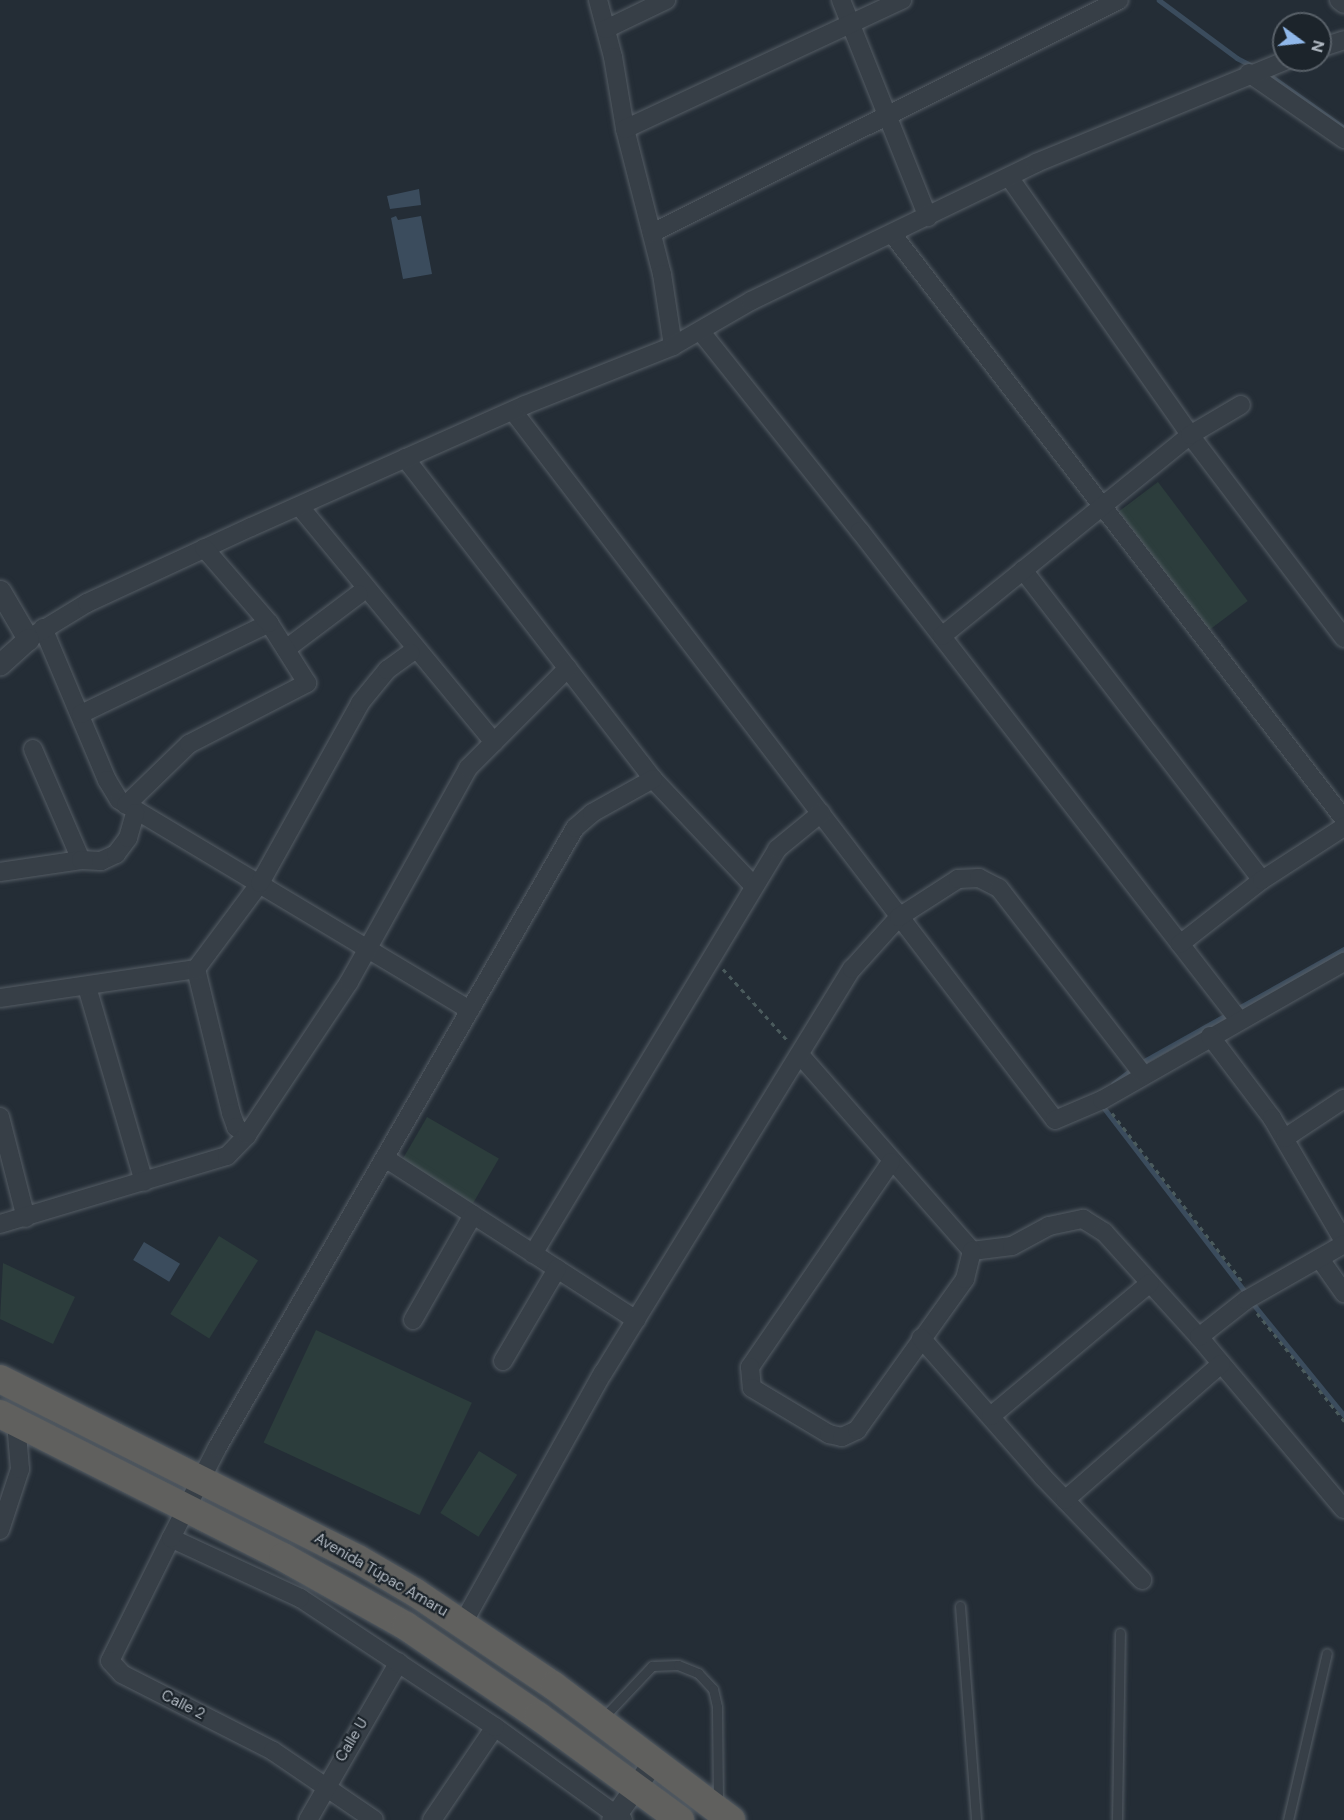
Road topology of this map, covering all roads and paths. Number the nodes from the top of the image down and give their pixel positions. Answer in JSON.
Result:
{"nodes":[{"id":1,"x":598,"y":0,"type":"edge"},
{"id":2,"x":666,"y":0,"type":"edge"},
{"id":3,"x":841,"y":0,"type":"edge"},
{"id":4,"x":902,"y":0,"type":"edge"},
{"id":5,"x":1119,"y":0,"type":"edge"},
{"id":6,"x":1339,"y":0,"type":"edge"},
{"id":7,"x":1344,"y":4,"type":"edge"},
{"id":8,"x":849,"y":25,"type":"junction"},
{"id":9,"x":606,"y":28,"type":"junction"},
{"id":10,"x":1272,"y":66,"type":"edge"},
{"id":11,"x":1249,"y":74,"type":"junction"},
{"id":12,"x":885,"y":117,"type":"junction"},
{"id":13,"x":625,"y":129,"type":"junction"},
{"id":14,"x":1344,"y":138,"type":"edge"},
{"id":15,"x":1010,"y":177,"type":"junction"},
{"id":16,"x":928,"y":217,"type":"junction"},
{"id":17,"x":652,"y":233,"type":"junction"},
{"id":18,"x":893,"y":235,"type":"junction"},
{"id":19,"x":701,"y":332,"type":"junction"},
{"id":20,"x":673,"y":345,"type":"junction"},
{"id":21,"x":1241,"y":405,"type":"dead end"},
{"id":22,"x":513,"y":411,"type":"junction"},
{"id":23,"x":1190,"y":435,"type":"junction"},
{"id":24,"x":405,"y":458,"type":"junction"},
{"id":25,"x":300,"y":507,"type":"junction"},
{"id":26,"x":1103,"y":507,"type":"junction"},
{"id":27,"x":204,"y":548,"type":"junction"},
{"id":28,"x":1023,"y":570,"type":"junction"},
{"id":29,"x":0,"y":591,"type":"edge"},
{"id":30,"x":359,"y":594,"type":"dead end"},
{"id":31,"x":269,"y":623,"type":"junction"},
{"id":32,"x":36,"y":634,"type":"junction"},
{"id":33,"x":942,"y":636,"type":"junction"},
{"id":34,"x":1344,"y":638,"type":"edge"},
{"id":35,"x":286,"y":649,"type":"junction"},
{"id":36,"x":410,"y":653,"type":"dead end"},
{"id":37,"x":0,"y":664,"type":"edge"},
{"id":38,"x":568,"y":668,"type":"junction"},
{"id":39,"x":81,"y":714,"type":"junction"},
{"id":40,"x":494,"y":742,"type":"junction"},
{"id":41,"x":33,"y":749,"type":"dead end"},
{"id":42,"x":653,"y":779,"type":"junction"},
{"id":43,"x":131,"y":809,"type":"junction"},
{"id":44,"x":821,"y":813,"type":"junction"},
{"id":45,"x":1344,"y":819,"type":"edge"},
{"id":46,"x":1344,"y":827,"type":"edge"},
{"id":47,"x":81,"y":860,"type":"junction"},
{"id":48,"x":0,"y":872,"type":"edge"},
{"id":49,"x":1262,"y":880,"type":"junction"},
{"id":50,"x":260,"y":883,"type":"junction"},
{"id":51,"x":754,"y":886,"type":"junction"},
{"id":52,"x":899,"y":917,"type":"junction"},
{"id":53,"x":1180,"y":944,"type":"junction"},
{"id":54,"x":367,"y":950,"type":"junction"},
{"id":55,"x":711,"y":956,"type":"junction"},
{"id":56,"x":1344,"y":962,"type":"edge"},
{"id":57,"x":196,"y":969,"type":"junction"},
{"id":58,"x":87,"y":987,"type":"junction"},
{"id":59,"x":0,"y":998,"type":"edge"},
{"id":60,"x":470,"y":1010,"type":"junction"},
{"id":61,"x":1239,"y":1020,"type":"junction"},
{"id":62,"x":1210,"y":1036,"type":"junction"},
{"id":63,"x":800,"y":1055,"type":"junction"},
{"id":64,"x":1143,"y":1074,"type":"junction"},
{"id":65,"x":1344,"y":1099,"type":"edge"},
{"id":66,"x":1102,"y":1100,"type":"junction"},
{"id":67,"x":0,"y":1117,"type":"edge"},
{"id":68,"x":247,"y":1135,"type":"junction"},
{"id":69,"x":1285,"y":1138,"type":"junction"},
{"id":70,"x":385,"y":1158,"type":"junction"},
{"id":71,"x":891,"y":1162,"type":"junction"},
{"id":72,"x":144,"y":1182,"type":"junction"},
{"id":73,"x":473,"y":1215,"type":"junction"},
{"id":74,"x":26,"y":1218,"type":"junction"},
{"id":75,"x":0,"y":1224,"type":"edge"},
{"id":76,"x":1344,"y":1242,"type":"edge"},
{"id":77,"x":972,"y":1251,"type":"junction"},
{"id":78,"x":533,"y":1254,"type":"junction"},
{"id":79,"x":1320,"y":1259,"type":"junction"},
{"id":80,"x":557,"y":1269,"type":"junction"},
{"id":81,"x":1150,"y":1283,"type":"junction"},
{"id":82,"x":1344,"y":1293,"type":"edge"},
{"id":83,"x":1246,"y":1300,"type":"junction"},
{"id":84,"x":413,"y":1320,"type":"dead end"},
{"id":85,"x":636,"y":1320,"type":"junction"},
{"id":86,"x":1199,"y":1337,"type":"junction"},
{"id":87,"x":921,"y":1338,"type":"junction"},
{"id":88,"x":503,"y":1360,"type":"dead end"},
{"id":89,"x":1221,"y":1364,"type":"junction"},
{"id":90,"x":0,"y":1379,"type":"edge"},
{"id":91,"x":991,"y":1416,"type":"junction"},
{"id":92,"x":8,"y":1418,"type":"edge"},
{"id":93,"x":1344,"y":1421,"type":"edge"},
{"id":94,"x":199,"y":1479,"type":"junction"},
{"id":95,"x":1065,"y":1500,"type":"junction"},
{"id":96,"x":186,"y":1507,"type":"junction"},
{"id":97,"x":1344,"y":1509,"type":"edge"},
{"id":98,"x":0,"y":1530,"type":"edge"},
{"id":99,"x":171,"y":1538,"type":"junction"},
{"id":100,"x":1142,"y":1580,"type":"dead end"},
{"id":101,"x":960,"y":1606,"type":"dead end"},
{"id":102,"x":463,"y":1623,"type":"junction"},
{"id":103,"x":1120,"y":1634,"type":"dead end"},
{"id":104,"x":1327,"y":1653,"type":"dead end"},
{"id":105,"x":399,"y":1662,"type":"junction"},
{"id":106,"x":600,"y":1722,"type":"junction"},
{"id":107,"x":495,"y":1727,"type":"junction"},
{"id":108,"x":653,"y":1762,"type":"junction"},
{"id":109,"x":677,"y":1780,"type":"junction"},
{"id":110,"x":325,"y":1785,"type":"junction"},
{"id":111,"x":635,"y":1787,"type":"junction"},
{"id":112,"x":664,"y":1815,"type":"edge"},
{"id":113,"x":725,"y":1815,"type":"edge"},
{"id":114,"x":617,"y":1818,"type":"edge"},
{"id":115,"x":308,"y":1820,"type":"edge"},
{"id":116,"x":374,"y":1820,"type":"edge"},
{"id":117,"x":432,"y":1820,"type":"edge"},
{"id":118,"x":976,"y":1820,"type":"edge"},
{"id":119,"x":1118,"y":1820,"type":"edge"},
{"id":120,"x":1288,"y":1820,"type":"edge"}],
"edges":[{"from":1,"to":9,"type":"street"},
{"from":2,"to":9,"type":"street"},
{"from":3,"to":8,"type":"street"},
{"from":4,"to":8,"type":"street"},
{"from":5,"to":12,"type":"street"},
{"from":6,"to":7,"type":"street"},
{"from":8,"to":12,"type":"street"},
{"from":8,"to":13,"type":"street"},
{"from":9,"to":13,"type":"street"},
{"from":10,"to":11,"type":"street"},
{"from":11,"to":14,"type":"street"},
{"from":11,"to":15,"type":"street"},
{"from":12,"to":16,"type":"street"},
{"from":12,"to":17,"type":"street"},
{"from":13,"to":17,"type":"street"},
{"from":15,"to":16,"type":"street"},
{"from":15,"to":23,"type":"street"},
{"from":16,"to":18,"type":"street"},
{"from":17,"to":20,"type":"street"},
{"from":18,"to":19,"type":"street"},
{"from":18,"to":26,"type":"street"},
{"from":19,"to":20,"type":"street"},
{"from":19,"to":33,"type":"street"},
{"from":20,"to":22,"type":"street"},
{"from":21,"to":23,"type":"street"},
{"from":22,"to":24,"type":"street"},
{"from":22,"to":44,"type":"street"},
{"from":23,"to":26,"type":"street"},
{"from":23,"to":34,"type":"street"},
{"from":24,"to":25,"type":"street"},
{"from":24,"to":38,"type":"street"},
{"from":25,"to":27,"type":"street"},
{"from":25,"to":40,"type":"street"},
{"from":26,"to":28,"type":"street"},
{"from":26,"to":45,"type":"street"},
{"from":27,"to":31,"type":"street"},
{"from":27,"to":32,"type":"street"},
{"from":28,"to":33,"type":"street"},
{"from":28,"to":49,"type":"street"},
{"from":29,"to":32,"type":"street"},
{"from":30,"to":35,"type":"street"},
{"from":31,"to":35,"type":"street"},
{"from":31,"to":39,"type":"street"},
{"from":32,"to":37,"type":"street"},
{"from":32,"to":39,"type":"street"},
{"from":33,"to":53,"type":"street"},
{"from":35,"to":43,"type":"street"},
{"from":36,"to":50,"type":"street"},
{"from":38,"to":40,"type":"street"},
{"from":38,"to":42,"type":"street"},
{"from":39,"to":43,"type":"street"},
{"from":40,"to":54,"type":"street"},
{"from":41,"to":47,"type":"street"},
{"from":42,"to":51,"type":"street"},
{"from":42,"to":60,"type":"street"},
{"from":43,"to":47,"type":"street"},
{"from":43,"to":50,"type":"street"},
{"from":44,"to":51,"type":"street"},
{"from":44,"to":52,"type":"street"},
{"from":46,"to":49,"type":"street"},
{"from":47,"to":48,"type":"street"},
{"from":49,"to":53,"type":"street"},
{"from":50,"to":54,"type":"street"},
{"from":50,"to":57,"type":"street"},
{"from":51,"to":55,"type":"street"},
{"from":52,"to":63,"type":"street"},
{"from":52,"to":64,"type":"street"},
{"from":52,"to":66,"type":"street"},
{"from":53,"to":61,"type":"street"},
{"from":54,"to":60,"type":"street"},
{"from":54,"to":68,"type":"street"},
{"from":55,"to":63,"type":"path"},
{"from":55,"to":78,"type":"street"},
{"from":56,"to":61,"type":"street"},
{"from":57,"to":58,"type":"street"},
{"from":57,"to":68,"type":"street"},
{"from":58,"to":59,"type":"street"},
{"from":58,"to":72,"type":"street"},
{"from":60,"to":70,"type":"street"},
{"from":61,"to":62,"type":"street"},
{"from":62,"to":64,"type":"street"},
{"from":62,"to":69,"type":"street"},
{"from":63,"to":71,"type":"street"},
{"from":63,"to":85,"type":"street"},
{"from":64,"to":66,"type":"street"},
{"from":65,"to":69,"type":"street"},
{"from":66,"to":83,"type":"path"},
{"from":67,"to":74,"type":"street"},
{"from":68,"to":72,"type":"street"},
{"from":69,"to":76,"type":"street"},
{"from":70,"to":73,"type":"street"},
{"from":70,"to":94,"type":"street"},
{"from":71,"to":77,"type":"street"},
{"from":71,"to":87,"type":"street"},
{"from":72,"to":74,"type":"street"},
{"from":73,"to":78,"type":"street"},
{"from":73,"to":84,"type":"street"},
{"from":74,"to":75,"type":"street"},
{"from":76,"to":79,"type":"street"},
{"from":77,"to":81,"type":"street"},
{"from":77,"to":87,"type":"street"},
{"from":78,"to":80,"type":"street"},
{"from":79,"to":82,"type":"street"},
{"from":79,"to":83,"type":"street"},
{"from":80,"to":85,"type":"street"},
{"from":80,"to":88,"type":"street"},
{"from":81,"to":86,"type":"street"},
{"from":81,"to":91,"type":"street"},
{"from":83,"to":86,"type":"street"},
{"from":83,"to":93,"type":"path"},
{"from":85,"to":102,"type":"street"},
{"from":86,"to":89,"type":"street"},
{"from":87,"to":91,"type":"street"},
{"from":89,"to":95,"type":"street"},
{"from":89,"to":97,"type":"street"},
{"from":90,"to":94,"type":"highway","name":"Avenida Túpac Amaru"},
{"from":91,"to":95,"type":"street"},
{"from":92,"to":96,"type":"highway","name":"Avenida Túpac Amaru"},
{"from":92,"to":98,"type":"street"},
{"from":94,"to":96,"type":"street"},
{"from":94,"to":102,"type":"highway","name":"Avenida Túpac Amaru"},
{"from":95,"to":100,"type":"street"},
{"from":96,"to":99,"type":"street"},
{"from":96,"to":111,"type":"highway","name":"Avenida Túpac Amaru"},
{"from":99,"to":105,"type":"street"},
{"from":99,"to":110,"type":"street","name":"Calle 2"},
{"from":101,"to":118,"type":"lane"},
{"from":102,"to":106,"type":"highway","name":"Avenida Túpac Amaru"},
{"from":103,"to":119,"type":"lane"},
{"from":104,"to":120,"type":"lane"},
{"from":105,"to":107,"type":"street"},
{"from":105,"to":110,"type":"street","name":"Calle U"},
{"from":106,"to":108,"type":"highway","name":"Avenida Túpac Amaru"},
{"from":106,"to":113,"type":"lane"},
{"from":107,"to":114,"type":"street"},
{"from":107,"to":117,"type":"street"},
{"from":108,"to":109,"type":"highway","name":"Avenida Túpac Amaru"},
{"from":108,"to":111,"type":"street"},
{"from":109,"to":112,"type":"street"},
{"from":109,"to":113,"type":"highway","name":"Avenida Túpac Amaru"},
{"from":110,"to":115,"type":"street","name":"Calle U"},
{"from":110,"to":116,"type":"street","name":"Calle 2"},
{"from":111,"to":112,"type":"highway","name":"Avenida Túpac Amaru"},
{"from":111,"to":114,"type":"street"}]}
